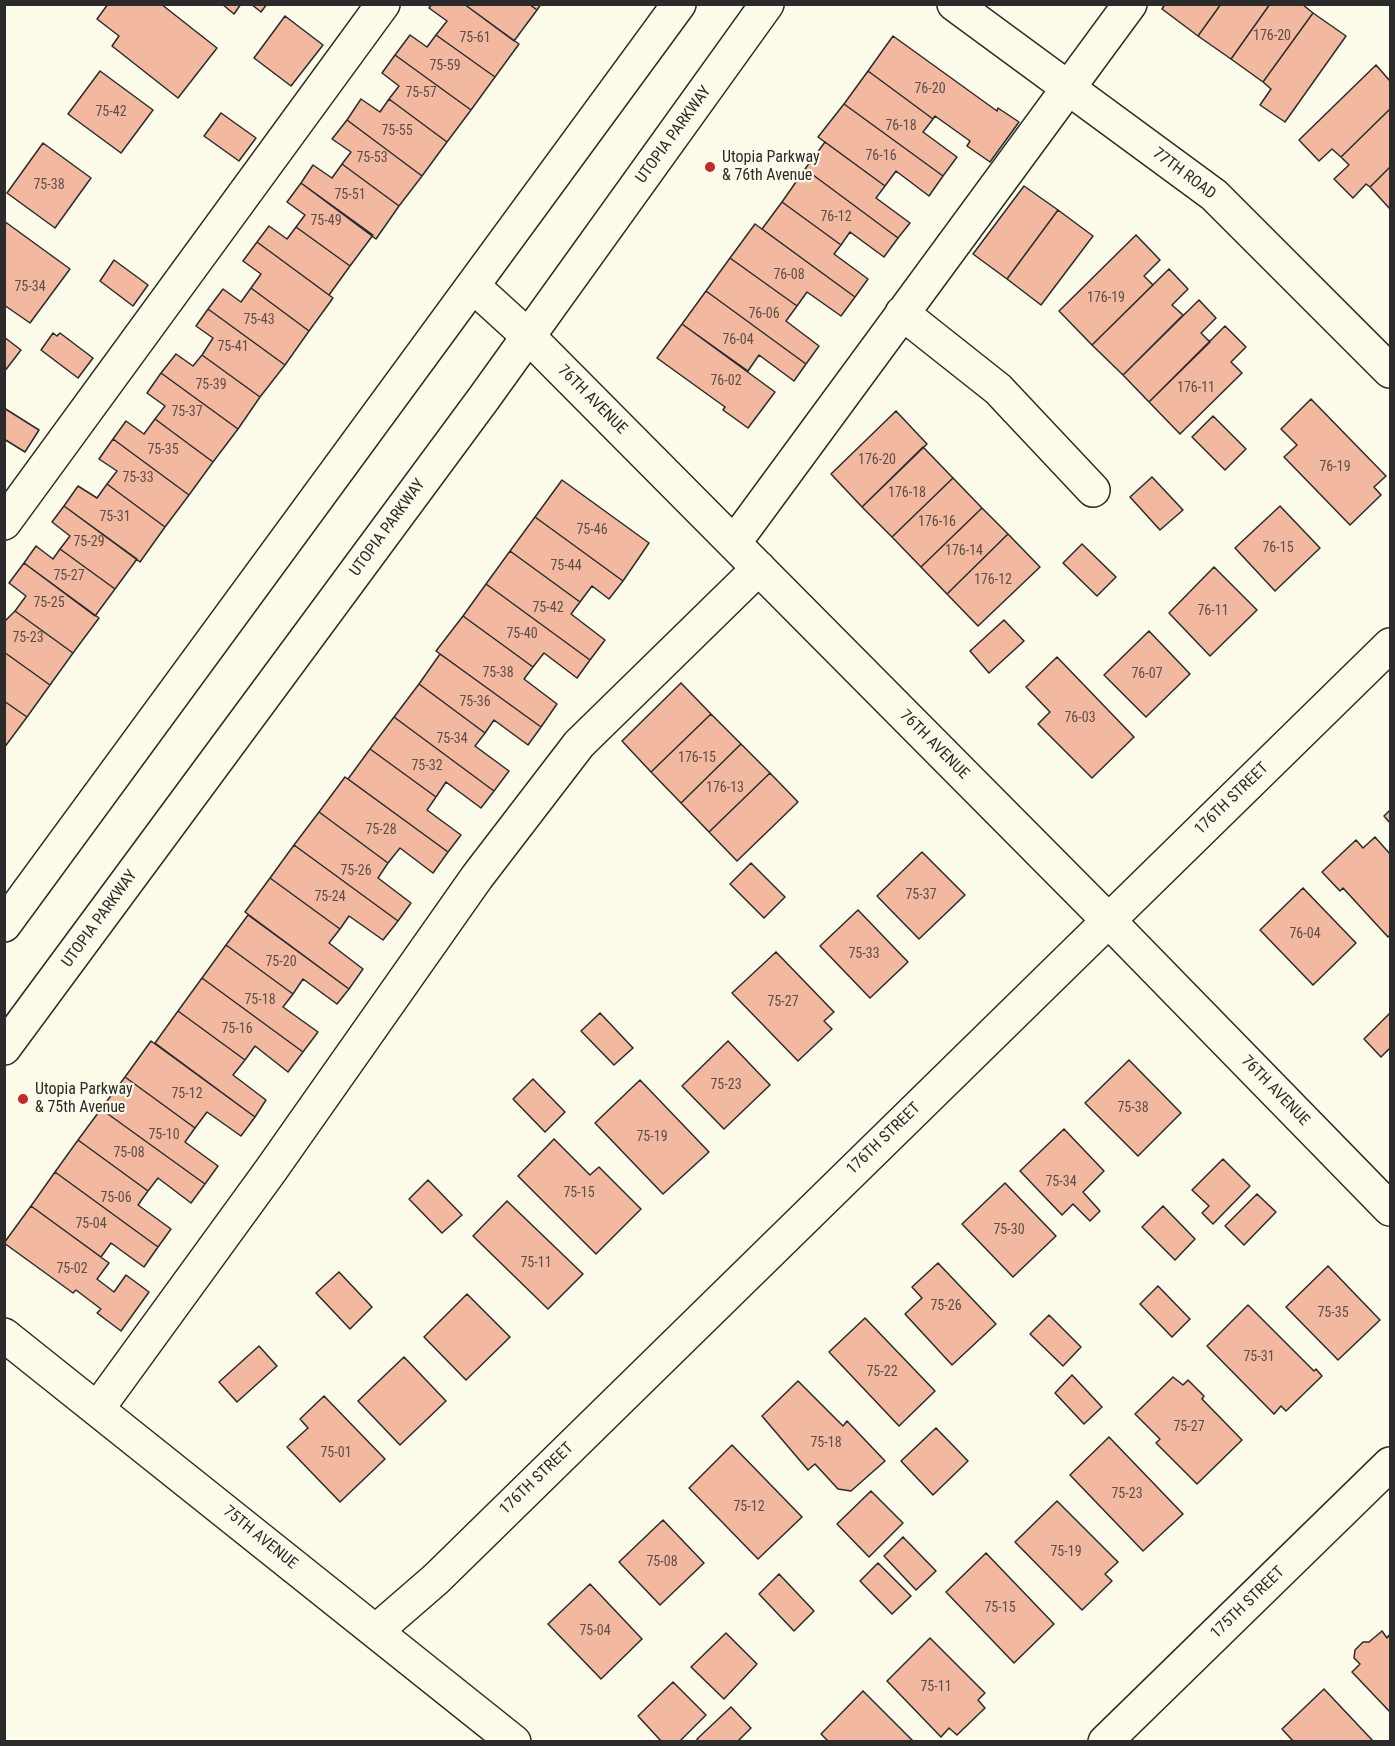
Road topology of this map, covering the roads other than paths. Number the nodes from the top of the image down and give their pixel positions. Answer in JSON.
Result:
{"nodes":[{"id":1,"x":383,"y":4,"type":"edge"},
{"id":2,"x":679,"y":4,"type":"edge"},
{"id":3,"x":767,"y":4,"type":"edge"},
{"id":4,"x":954,"y":4,"type":"edge"},
{"id":5,"x":1130,"y":4,"type":"edge"},
{"id":6,"x":1068,"y":87,"type":"junction"},
{"id":7,"x":473,"y":286,"type":"junction"},
{"id":8,"x":902,"y":313,"type":"junction"},
{"id":9,"x":529,"y":337,"type":"junction"},
{"id":10,"x":1390,"y":371,"type":"edge"},
{"id":11,"x":1093,"y":490,"type":"dead end"},
{"id":12,"x":4,"y":523,"type":"edge"},
{"id":13,"x":734,"y":543,"type":"junction"},
{"id":14,"x":759,"y":568,"type":"junction"},
{"id":15,"x":1390,"y":645,"type":"edge"},
{"id":16,"x":1108,"y":920,"type":"junction"},
{"id":17,"x":4,"y":925,"type":"edge"},
{"id":18,"x":4,"y":1048,"type":"edge"},
{"id":19,"x":1390,"y":1209,"type":"edge"},
{"id":20,"x":4,"y":1335,"type":"edge"},
{"id":21,"x":98,"y":1408,"type":"junction"},
{"id":22,"x":1390,"y":1464,"type":"edge"},
{"id":23,"x":376,"y":1631,"type":"junction"},
{"id":24,"x":514,"y":1742,"type":"edge"},
{"id":25,"x":1105,"y":1742,"type":"edge"}],
"edges":[{"from":1,"to":12,"type":"street"},
{"from":2,"to":7,"type":"street"},
{"from":3,"to":9,"type":"street","name":"UTOPIA PARKWAY"},
{"from":4,"to":6,"type":"street","name":"77TH ROAD"},
{"from":5,"to":6,"type":"street"},
{"from":6,"to":8,"type":"street"},
{"from":6,"to":10,"type":"street","name":"77TH ROAD"},
{"from":7,"to":9,"type":"street","name":"76TH AVENUE"},
{"from":7,"to":17,"type":"street"},
{"from":8,"to":11,"type":"street"},
{"from":8,"to":13,"type":"street"},
{"from":9,"to":13,"type":"street","name":"76TH AVENUE"},
{"from":9,"to":18,"type":"street","name":"UTOPIA PARKWAY"},
{"from":13,"to":14,"type":"street","name":"76TH AVENUE"},
{"from":14,"to":16,"type":"street","name":"76TH AVENUE"},
{"from":14,"to":21,"type":"street"},
{"from":15,"to":16,"type":"street","name":"176TH STREET"},
{"from":16,"to":19,"type":"street","name":"76TH AVENUE"},
{"from":16,"to":23,"type":"street","name":"176TH STREET"},
{"from":20,"to":21,"type":"street","name":"75TH AVENUE"},
{"from":21,"to":23,"type":"street","name":"75TH AVENUE"},
{"from":22,"to":25,"type":"street","name":"175TH STREET"},
{"from":23,"to":24,"type":"street","name":"75TH AVENUE"}]}
